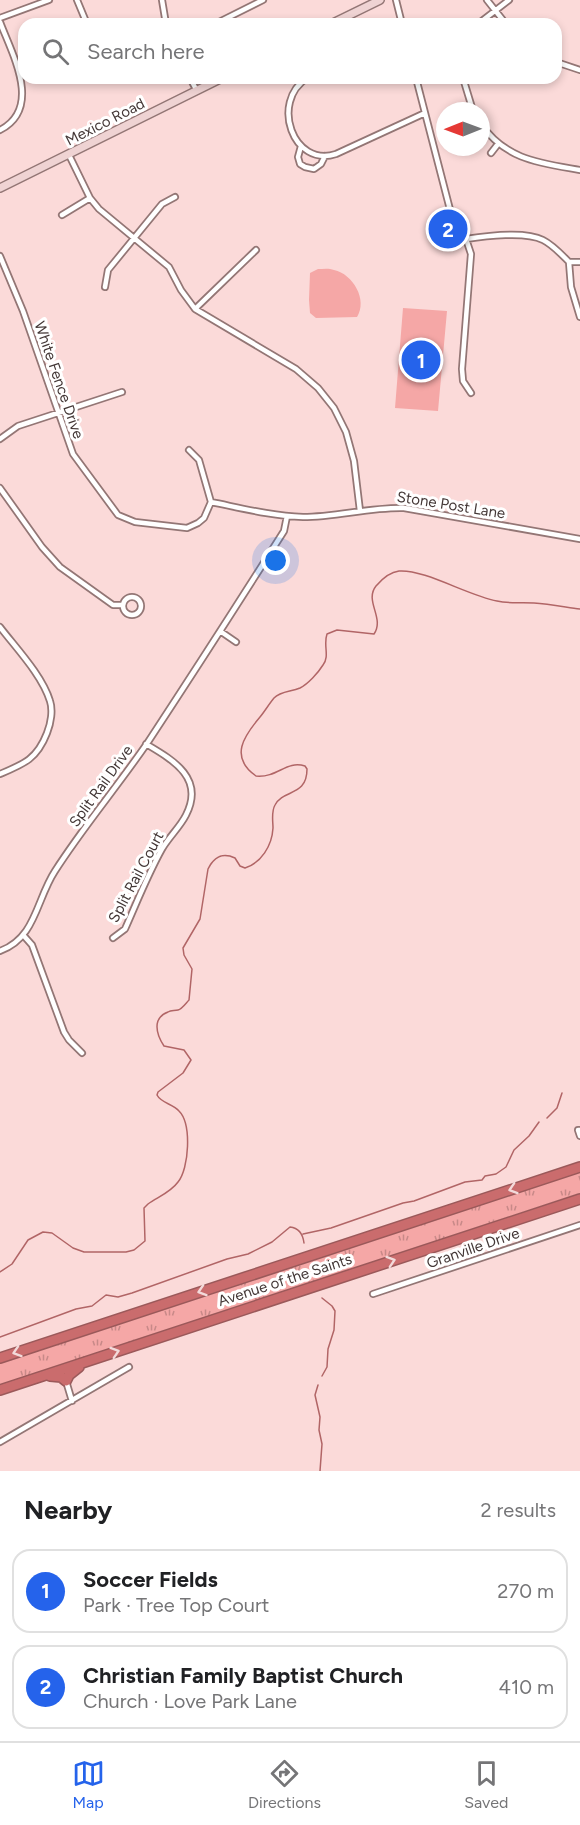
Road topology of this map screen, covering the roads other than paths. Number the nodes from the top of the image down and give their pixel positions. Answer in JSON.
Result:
{"nodes":[{"id":1,"x":49,"y":0,"type":"edge"},
{"id":2,"x":77,"y":0,"type":"edge"},
{"id":3,"x":162,"y":0,"type":"edge"},
{"id":4,"x":263,"y":0,"type":"edge"},
{"id":5,"x":380,"y":0,"type":"edge"},
{"id":6,"x":396,"y":0,"type":"edge"},
{"id":7,"x":487,"y":0,"type":"edge"},
{"id":8,"x":509,"y":0,"type":"edge"},
{"id":9,"x":250,"y":3,"type":"edge"},
{"id":10,"x":495,"y":10,"type":"junction"},
{"id":11,"x":84,"y":18,"type":"edge"},
{"id":12,"x":165,"y":18,"type":"edge"},
{"id":13,"x":225,"y":18,"type":"edge"},
{"id":14,"x":343,"y":18,"type":"edge"},
{"id":15,"x":400,"y":18,"type":"edge"},
{"id":16,"x":485,"y":18,"type":"edge"},
{"id":17,"x":501,"y":18,"type":"edge"},
{"id":18,"x":0,"y":20,"type":"edge"},
{"id":19,"x":562,"y":64,"type":"edge"},
{"id":20,"x":18,"y":70,"type":"edge"},
{"id":21,"x":580,"y":70,"type":"edge"},
{"id":22,"x":22,"y":84,"type":"edge"},
{"id":23,"x":193,"y":84,"type":"edge"},
{"id":24,"x":210,"y":84,"type":"edge"},
{"id":25,"x":301,"y":84,"type":"edge"},
{"id":26,"x":418,"y":84,"type":"edge"},
{"id":27,"x":465,"y":84,"type":"edge"},
{"id":28,"x":196,"y":91,"type":"junction"},
{"id":29,"x":470,"y":102,"type":"edge"},
{"id":30,"x":20,"y":109,"type":"junction"},
{"id":31,"x":27,"y":112,"type":"dead end"},
{"id":32,"x":425,"y":113,"type":"junction"},
{"id":33,"x":0,"y":130,"type":"edge"},
{"id":34,"x":490,"y":135,"type":"edge"},
{"id":35,"x":498,"y":144,"type":"junction"},
{"id":36,"x":301,"y":146,"type":"junction"},
{"id":37,"x":491,"y":153,"type":"dead end"},
{"id":38,"x":69,"y":155,"type":"junction"},
{"id":39,"x":325,"y":156,"type":"junction"},
{"id":40,"x":580,"y":170,"type":"edge"},
{"id":41,"x":0,"y":189,"type":"edge"},
{"id":42,"x":175,"y":197,"type":"dead end"},
{"id":43,"x":90,"y":198,"type":"junction"},
{"id":44,"x":62,"y":215,"type":"dead end"},
{"id":45,"x":454,"y":225,"type":"dead end"},
{"id":46,"x":460,"y":232,"type":"dead end"},
{"id":47,"x":135,"y":237,"type":"junction"},
{"id":48,"x":466,"y":239,"type":"junction"},
{"id":49,"x":256,"y":250,"type":"dead end"},
{"id":50,"x":0,"y":255,"type":"edge"},
{"id":51,"x":568,"y":262,"type":"junction"},
{"id":52,"x":580,"y":262,"type":"edge"},
{"id":53,"x":105,"y":287,"type":"dead end"},
{"id":54,"x":195,"y":309,"type":"junction"},
{"id":55,"x":580,"y":317,"type":"edge"},
{"id":56,"x":122,"y":392,"type":"dead end"},
{"id":57,"x":471,"y":393,"type":"dead end"},
{"id":58,"x":57,"y":412,"type":"junction"},
{"id":59,"x":0,"y":439,"type":"edge"},
{"id":60,"x":189,"y":450,"type":"dead end"},
{"id":61,"x":0,"y":488,"type":"edge"},
{"id":62,"x":211,"y":502,"type":"junction"},
{"id":63,"x":360,"y":511,"type":"junction"},
{"id":64,"x":287,"y":516,"type":"junction"},
{"id":65,"x":580,"y":539,"type":"edge"},
{"id":66,"x":123,"y":605,"type":"junction"},
{"id":67,"x":0,"y":628,"type":"edge"},
{"id":68,"x":220,"y":631,"type":"junction"},
{"id":69,"x":236,"y":642,"type":"dead end"},
{"id":70,"x":146,"y":744,"type":"junction"},
{"id":71,"x":0,"y":774,"type":"edge"},
{"id":72,"x":24,"y":936,"type":"junction"},
{"id":73,"x":113,"y":938,"type":"dead end"},
{"id":74,"x":0,"y":951,"type":"edge"},
{"id":75,"x":82,"y":1053,"type":"dead end"},
{"id":76,"x":580,"y":1130,"type":"edge"},
{"id":77,"x":580,"y":1136,"type":"edge"},
{"id":78,"x":580,"y":1161,"type":"edge"},
{"id":79,"x":580,"y":1167,"type":"edge"},
{"id":80,"x":569,"y":1170,"type":"junction"},
{"id":81,"x":579,"y":1199,"type":"edge"},
{"id":82,"x":580,"y":1225,"type":"edge"},
{"id":83,"x":374,"y":1294,"type":"dead end"},
{"id":84,"x":0,"y":1358,"type":"edge"},
{"id":85,"x":83,"y":1363,"type":"junction"},
{"id":86,"x":129,"y":1367,"type":"dead end"},
{"id":87,"x":45,"y":1376,"type":"junction"},
{"id":88,"x":66,"y":1381,"type":"junction"},
{"id":89,"x":0,"y":1390,"type":"edge"},
{"id":90,"x":72,"y":1401,"type":"junction"},
{"id":91,"x":0,"y":1442,"type":"edge"}],
"edges":[{"from":1,"to":18,"type":"street"},
{"from":2,"to":11,"type":"street"},
{"from":3,"to":12,"type":"street"},
{"from":4,"to":9,"type":"street"},
{"from":5,"to":14,"type":"street"},
{"from":6,"to":15,"type":"street"},
{"from":7,"to":10,"type":"street"},
{"from":8,"to":10,"type":"street"},
{"from":9,"to":13,"type":"street"},
{"from":10,"to":16,"type":"street"},
{"from":10,"to":17,"type":"street"},
{"from":18,"to":20,"type":"street"},
{"from":19,"to":21,"type":"street"},
{"from":22,"to":30,"type":"street"},
{"from":23,"to":28,"type":"street"},
{"from":24,"to":28,"type":"street","name":"Mexico Road"},
{"from":25,"to":36,"type":"street"},
{"from":26,"to":32,"type":"street"},
{"from":27,"to":29,"type":"street"},
{"from":28,"to":38,"type":"street","name":"Mexico Road"},
{"from":30,"to":31,"type":"street"},
{"from":30,"to":33,"type":"street"},
{"from":32,"to":39,"type":"street"},
{"from":32,"to":45,"type":"street"},
{"from":34,"to":35,"type":"street"},
{"from":35,"to":37,"type":"street"},
{"from":35,"to":40,"type":"street"},
{"from":36,"to":39,"type":"street"},
{"from":36,"to":39,"type":"street"},
{"from":38,"to":41,"type":"street","name":"Mexico Road"},
{"from":38,"to":43,"type":"street"},
{"from":42,"to":47,"type":"street"},
{"from":43,"to":44,"type":"street"},
{"from":43,"to":47,"type":"street"},
{"from":46,"to":48,"type":"street"},
{"from":47,"to":53,"type":"street"},
{"from":47,"to":54,"type":"street"},
{"from":48,"to":51,"type":"street"},
{"from":48,"to":57,"type":"street"},
{"from":49,"to":54,"type":"street"},
{"from":50,"to":58,"type":"street","name":"White Fence Drive"},
{"from":51,"to":52,"type":"street"},
{"from":51,"to":55,"type":"street"},
{"from":54,"to":63,"type":"street"},
{"from":56,"to":58,"type":"street"},
{"from":58,"to":59,"type":"street"},
{"from":58,"to":62,"type":"street","name":"White Fence Drive"},
{"from":60,"to":62,"type":"street"},
{"from":61,"to":66,"type":"street"},
{"from":62,"to":64,"type":"street","name":"Stone Post Lane"},
{"from":63,"to":64,"type":"street","name":"Stone Post Lane"},
{"from":63,"to":65,"type":"street","name":"Stone Post Lane"},
{"from":64,"to":68,"type":"street","name":"Split Rail Drive"},
{"from":66,"to":66,"type":"street"},
{"from":67,"to":71,"type":"street"},
{"from":68,"to":69,"type":"street"},
{"from":68,"to":70,"type":"street","name":"Split Rail Drive"},
{"from":70,"to":72,"type":"street","name":"Split Rail Drive"},
{"from":70,"to":73,"type":"street","name":"Split Rail Court"},
{"from":72,"to":74,"type":"street"},
{"from":72,"to":75,"type":"street"},
{"from":76,"to":77,"type":"street"},
{"from":78,"to":80,"type":"highway"},
{"from":79,"to":80,"type":"highway","name":"Avenue of the Saints"},
{"from":80,"to":84,"type":"highway","name":"Avenue of the Saints","one_way":true},
{"from":85,"to":81,"type":"highway","name":"Avenue of the Saints","one_way":true},
{"from":82,"to":83,"type":"street","name":"Granville Drive"},
{"from":85,"to":87,"type":"highway","name":"Avenue of the Saints"},
{"from":85,"to":88,"type":"highway"},
{"from":86,"to":90,"type":"street"},
{"from":87,"to":88,"type":"highway"},
{"from":87,"to":89,"type":"highway","name":"Avenue of the Saints"},
{"from":88,"to":90,"type":"street"},
{"from":90,"to":91,"type":"street"}]}
